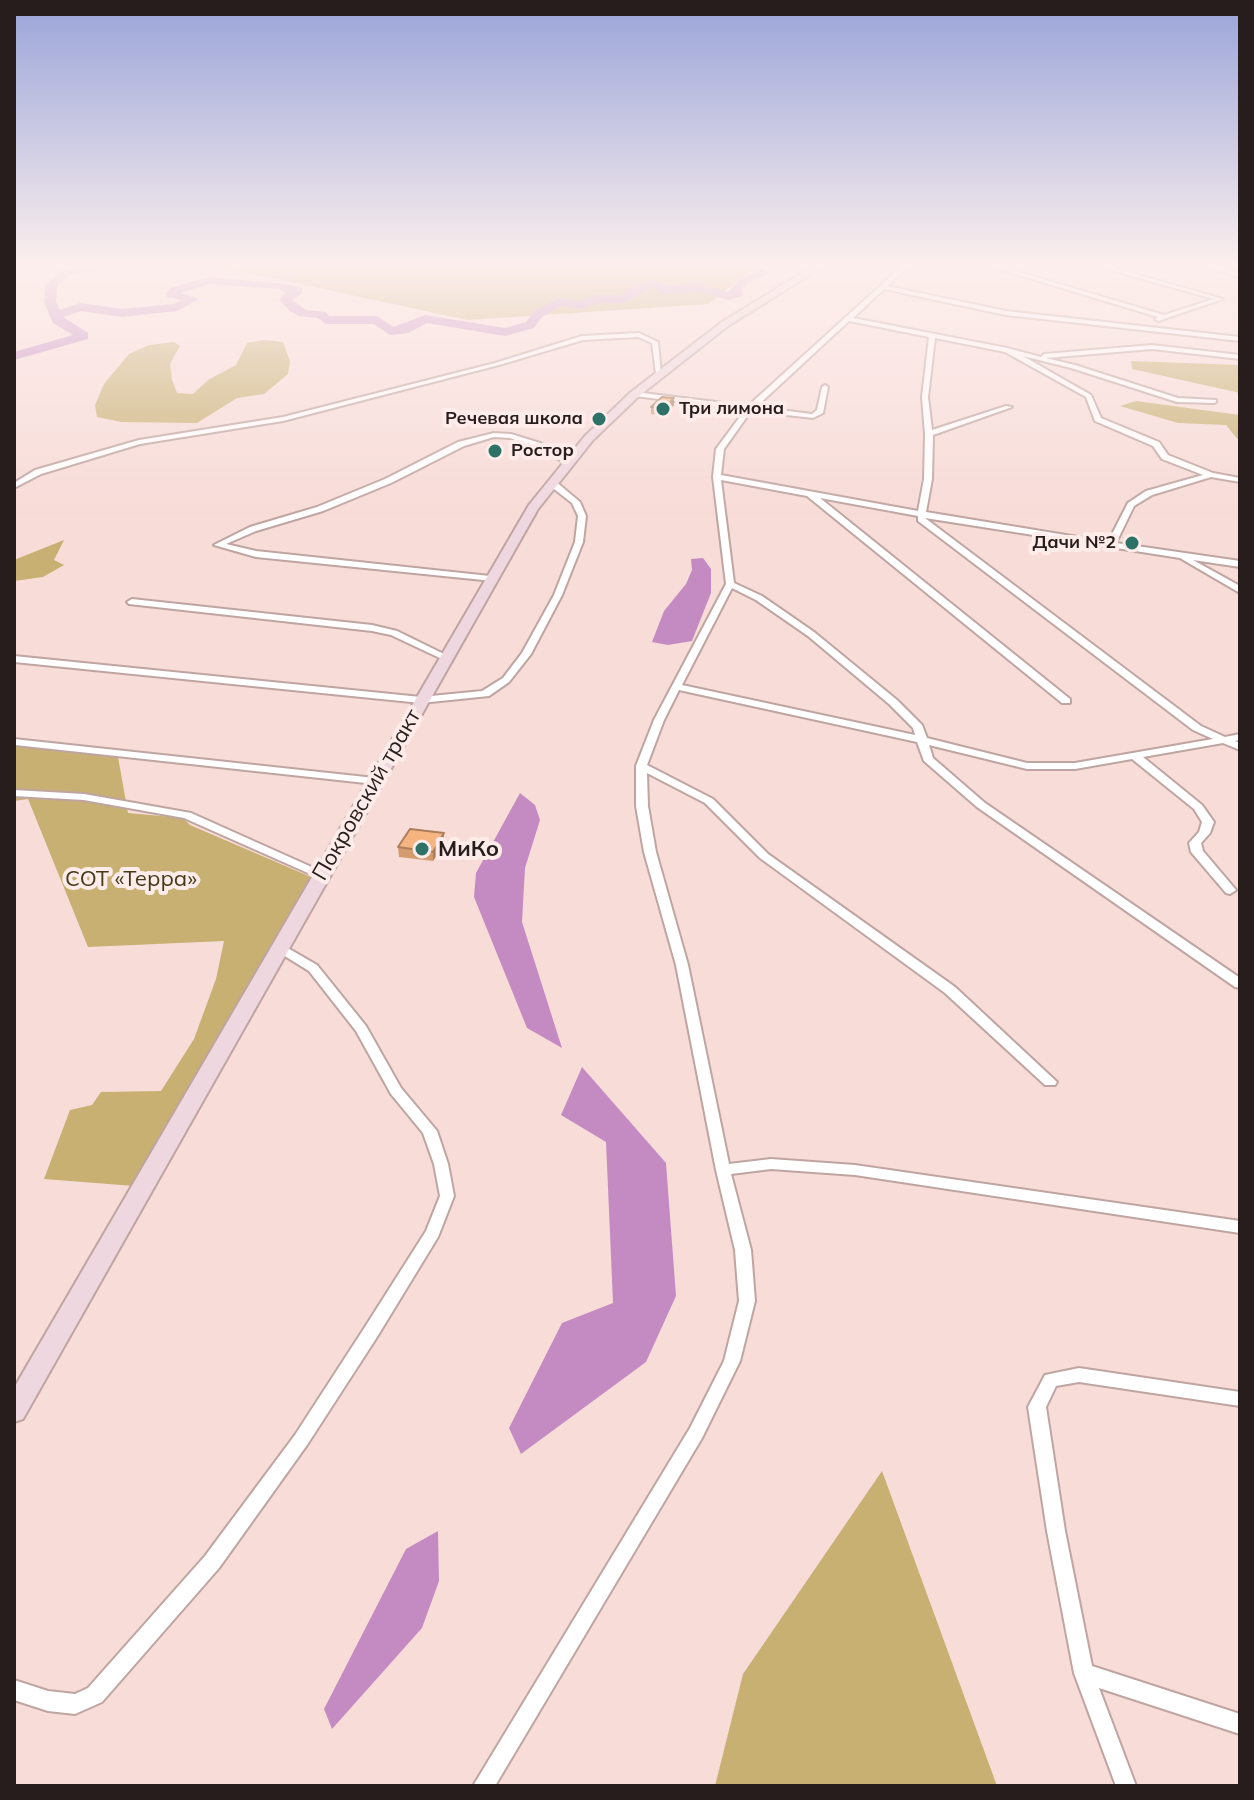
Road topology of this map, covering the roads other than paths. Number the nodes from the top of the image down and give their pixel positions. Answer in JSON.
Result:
{"nodes":[{"id":1,"x":543,"y":350,"type":"edge"},
{"id":2,"x":656,"y":350,"type":"edge"},
{"id":3,"x":691,"y":350,"type":"edge"},
{"id":4,"x":814,"y":350,"type":"edge"},
{"id":5,"x":930,"y":350,"type":"edge"},
{"id":6,"x":1007,"y":350,"type":"joint"},
{"id":7,"x":1113,"y":350,"type":"edge"},
{"id":8,"x":1178,"y":350,"type":"edge"},
{"id":9,"x":1036,"y":356,"type":"junction"},
{"id":10,"x":1240,"y":357,"type":"edge"},
{"id":11,"x":659,"y":374,"type":"junction"},
{"id":12,"x":825,"y":387,"type":"dead end"},
{"id":13,"x":635,"y":394,"type":"junction"},
{"id":14,"x":1214,"y":401,"type":"dead end"},
{"id":15,"x":1008,"y":407,"type":"dead end"},
{"id":16,"x":749,"y":409,"type":"junction"},
{"id":17,"x":929,"y":434,"type":"junction"},
{"id":18,"x":569,"y":461,"type":"junction"},
{"id":19,"x":1211,"y":475,"type":"junction"},
{"id":20,"x":717,"y":477,"type":"junction"},
{"id":21,"x":1240,"y":480,"type":"edge"},
{"id":22,"x":552,"y":483,"type":"junction"},
{"id":23,"x":14,"y":486,"type":"edge"},
{"id":24,"x":807,"y":492,"type":"junction"},
{"id":25,"x":922,"y":512,"type":"junction"},
{"id":26,"x":1111,"y":544,"type":"junction"},
{"id":27,"x":1176,"y":554,"type":"junction"},
{"id":28,"x":1240,"y":564,"type":"edge"},
{"id":29,"x":490,"y":579,"type":"junction"},
{"id":30,"x":730,"y":584,"type":"junction"},
{"id":31,"x":1240,"y":590,"type":"edge"},
{"id":32,"x":132,"y":602,"type":"dead end"},
{"id":33,"x":445,"y":657,"type":"junction"},
{"id":34,"x":14,"y":659,"type":"edge"},
{"id":35,"x":678,"y":687,"type":"junction"},
{"id":36,"x":421,"y":700,"type":"junction"},
{"id":37,"x":1066,"y":701,"type":"dead end"},
{"id":38,"x":1240,"y":737,"type":"edge"},
{"id":39,"x":919,"y":739,"type":"junction"},
{"id":40,"x":1220,"y":741,"type":"junction"},
{"id":41,"x":15,"y":742,"type":"edge"},
{"id":42,"x":1240,"y":747,"type":"edge"},
{"id":43,"x":1137,"y":758,"type":"junction"},
{"id":44,"x":641,"y":766,"type":"junction"},
{"id":45,"x":375,"y":781,"type":"junction"},
{"id":46,"x":14,"y":793,"type":"edge"},
{"id":47,"x":321,"y":875,"type":"junction"},
{"id":48,"x":1230,"y":890,"type":"dead end"},
{"id":49,"x":279,"y":947,"type":"junction"},
{"id":50,"x":1240,"y":984,"type":"edge"},
{"id":51,"x":1050,"y":1082,"type":"dead end"},
{"id":52,"x":723,"y":1170,"type":"junction"},
{"id":53,"x":1240,"y":1227,"type":"edge"},
{"id":54,"x":1240,"y":1399,"type":"edge"},
{"id":55,"x":14,"y":1411,"type":"edge"},
{"id":56,"x":1084,"y":1673,"type":"junction"},
{"id":57,"x":14,"y":1690,"type":"edge"},
{"id":58,"x":1240,"y":1724,"type":"edge"},
{"id":59,"x":483,"y":1786,"type":"edge"},
{"id":60,"x":1126,"y":1786,"type":"edge"}],
"edges":[{"from":1,"to":23,"type":"street"},
{"from":2,"to":11,"type":"street"},
{"from":3,"to":11,"type":"main road","name":"Покровский тракт"},
{"from":4,"to":16,"type":"street"},
{"from":5,"to":17,"type":"street"},
{"from":6,"to":9,"type":"street"},
{"from":6,"to":19,"type":"street"},
{"from":7,"to":9,"type":"street"},
{"from":8,"to":10,"type":"street"},
{"from":9,"to":14,"type":"street"},
{"from":11,"to":13,"type":"main road","name":"Покровский тракт"},
{"from":12,"to":16,"type":"street"},
{"from":13,"to":16,"type":"street"},
{"from":13,"to":18,"type":"main road","name":"Покровский тракт"},
{"from":15,"to":17,"type":"street"},
{"from":16,"to":20,"type":"street"},
{"from":17,"to":25,"type":"street"},
{"from":18,"to":22,"type":"main road","name":"Покровский тракт"},
{"from":18,"to":29,"type":"street"},
{"from":19,"to":21,"type":"street"},
{"from":19,"to":26,"type":"street"},
{"from":20,"to":24,"type":"street"},
{"from":20,"to":30,"type":"street"},
{"from":22,"to":29,"type":"main road","name":"Покровский тракт"},
{"from":22,"to":36,"type":"street"},
{"from":24,"to":25,"type":"street"},
{"from":24,"to":37,"type":"street"},
{"from":25,"to":26,"type":"street"},
{"from":25,"to":40,"type":"street"},
{"from":26,"to":27,"type":"street"},
{"from":27,"to":28,"type":"street"},
{"from":27,"to":31,"type":"street"},
{"from":29,"to":33,"type":"main road","name":"Покровский тракт"},
{"from":30,"to":35,"type":"street"},
{"from":30,"to":39,"type":"street"},
{"from":32,"to":33,"type":"street"},
{"from":33,"to":36,"type":"main road","name":"Покровский тракт"},
{"from":34,"to":36,"type":"street"},
{"from":35,"to":39,"type":"street"},
{"from":35,"to":44,"type":"street"},
{"from":36,"to":45,"type":"main road","name":"Покровский тракт"},
{"from":38,"to":40,"type":"street"},
{"from":39,"to":43,"type":"street"},
{"from":39,"to":50,"type":"street"},
{"from":40,"to":42,"type":"street"},
{"from":40,"to":43,"type":"street"},
{"from":41,"to":45,"type":"street"},
{"from":43,"to":48,"type":"street"},
{"from":44,"to":51,"type":"street"},
{"from":44,"to":52,"type":"street"},
{"from":45,"to":47,"type":"main road","name":"Покровский тракт"},
{"from":46,"to":47,"type":"street"},
{"from":47,"to":49,"type":"main road","name":"Покровский тракт"},
{"from":49,"to":55,"type":"main road","name":"Покровский тракт"},
{"from":49,"to":57,"type":"street"},
{"from":52,"to":53,"type":"street"},
{"from":52,"to":59,"type":"street"},
{"from":54,"to":56,"type":"street"},
{"from":56,"to":58,"type":"street"},
{"from":56,"to":60,"type":"street"}]}
